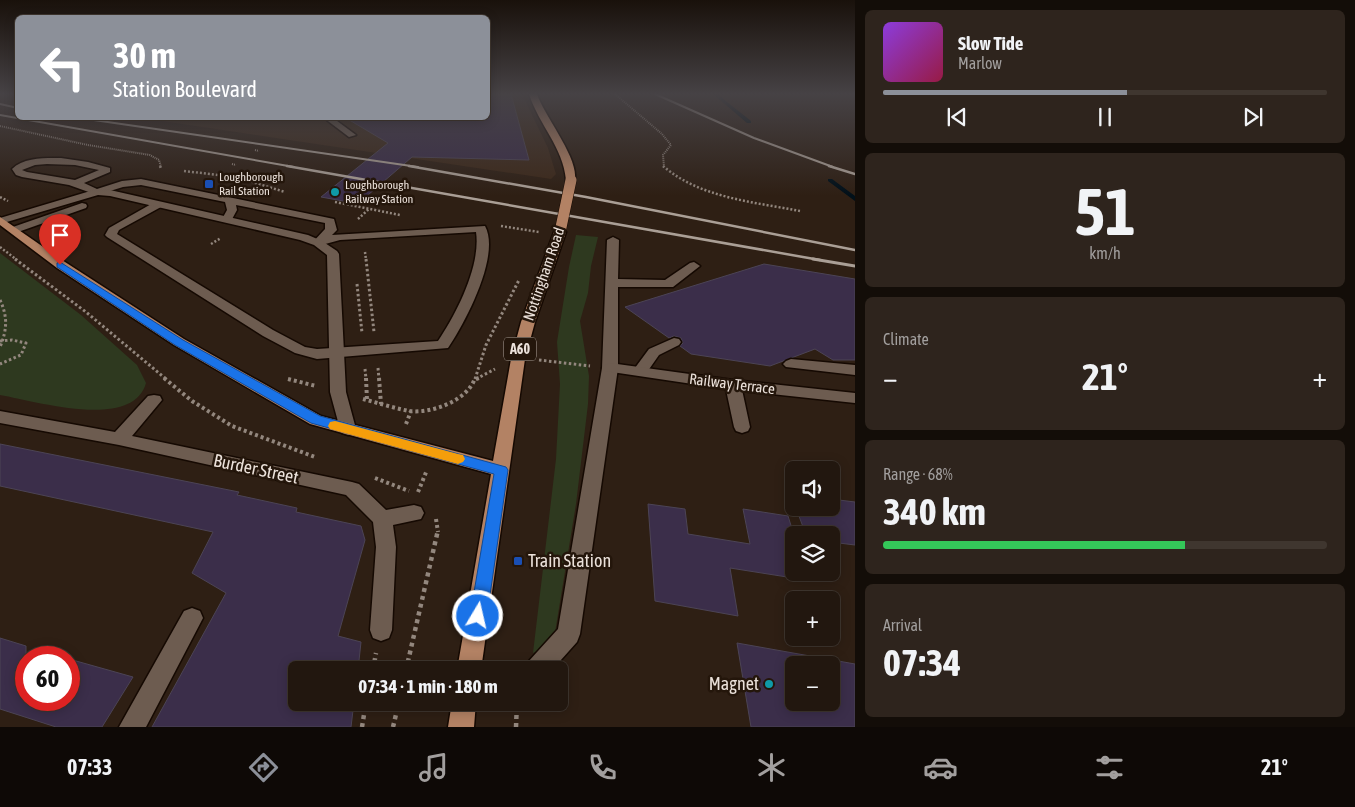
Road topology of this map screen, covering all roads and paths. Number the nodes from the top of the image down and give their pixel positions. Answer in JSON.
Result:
{"nodes":[{"id":1,"x":342,"y":128,"type":"edge"},
{"id":2,"x":552,"y":128,"type":"edge"},
{"id":3,"x":655,"y":128,"type":"edge"},
{"id":4,"x":352,"y":135,"type":"dead end"},
{"id":5,"x":255,"y":150,"type":"dead end"},
{"id":6,"x":259,"y":151,"type":"dead end"},
{"id":7,"x":232,"y":164,"type":"dead end"},
{"id":8,"x":236,"y":165,"type":"dead end"},
{"id":9,"x":76,"y":183,"type":"junction"},
{"id":10,"x":97,"y":192,"type":"junction"},
{"id":11,"x":132,"y":199,"type":"junction"},
{"id":12,"x":230,"y":200,"type":"junction"},
{"id":13,"x":163,"y":206,"type":"junction"},
{"id":14,"x":369,"y":209,"type":"dead end"},
{"id":15,"x":377,"y":210,"type":"dead end"},
{"id":16,"x":800,"y":211,"type":"dead end"},
{"id":17,"x":227,"y":219,"type":"junction"},
{"id":18,"x":1,"y":221,"type":"edge"},
{"id":19,"x":521,"y":229,"type":"dead end"},
{"id":20,"x":14,"y":230,"type":"junction"},
{"id":21,"x":540,"y":232,"type":"dead end"},
{"id":22,"x":358,"y":236,"type":"junction"},
{"id":23,"x":613,"y":240,"type":"dead end"},
{"id":24,"x":318,"y":243,"type":"junction"},
{"id":25,"x":0,"y":247,"type":"edge"},
{"id":26,"x":694,"y":266,"type":"dead end"},
{"id":27,"x":521,"y":277,"type":"dead end"},
{"id":28,"x":612,"y":283,"type":"junction"},
{"id":29,"x":0,"y":300,"type":"edge"},
{"id":30,"x":1,"y":340,"type":"edge"},
{"id":31,"x":674,"y":342,"type":"dead end"},
{"id":32,"x":0,"y":347,"type":"edge"},
{"id":33,"x":369,"y":351,"type":"junction"},
{"id":34,"x":336,"y":354,"type":"junction"},
{"id":35,"x":559,"y":362,"type":"dead end"},
{"id":36,"x":0,"y":364,"type":"edge"},
{"id":37,"x":791,"y":364,"type":"dead end"},
{"id":38,"x":588,"y":366,"type":"dead end"},
{"id":39,"x":610,"y":368,"type":"junction"},
{"id":40,"x":855,"y":370,"type":"edge"},
{"id":41,"x":640,"y":372,"type":"junction"},
{"id":42,"x":284,"y":378,"type":"dead end"},
{"id":43,"x":733,"y":386,"type":"junction"},
{"id":44,"x":338,"y":392,"type":"junction"},
{"id":45,"x":855,"y":398,"type":"edge"},
{"id":46,"x":154,"y":400,"type":"dead end"},
{"id":47,"x":367,"y":400,"type":"junction"},
{"id":48,"x":381,"y":404,"type":"junction"},
{"id":49,"x":0,"y":417,"type":"edge"},
{"id":50,"x":742,"y":428,"type":"dead end"},
{"id":51,"x":348,"y":430,"type":"junction"},
{"id":52,"x":119,"y":439,"type":"junction"},
{"id":53,"x":434,"y":453,"type":"junction"},
{"id":54,"x":320,"y":459,"type":"dead end"},
{"id":55,"x":501,"y":470,"type":"junction"},
{"id":56,"x":366,"y":475,"type":"dead end"},
{"id":57,"x":393,"y":484,"type":"junction"},
{"id":58,"x":390,"y":490,"type":"dead end"},
{"id":59,"x":422,"y":505,"type":"junction"},
{"id":60,"x":382,"y":519,"type":"junction"},
{"id":61,"x":192,"y":618,"type":"dead end"},
{"id":62,"x":380,"y":630,"type":"dead end"},
{"id":63,"x":408,"y":661,"type":"edge"},
{"id":64,"x":471,"y":661,"type":"edge"},
{"id":65,"x":544,"y":661,"type":"edge"},
{"id":66,"x":365,"y":711,"type":"edge"},
{"id":67,"x":397,"y":711,"type":"edge"},
{"id":68,"x":463,"y":711,"type":"edge"},
{"id":69,"x":517,"y":711,"type":"edge"},
{"id":70,"x":132,"y":727,"type":"edge"},
{"id":71,"x":362,"y":727,"type":"edge"},
{"id":72,"x":393,"y":727,"type":"edge"},
{"id":73,"x":460,"y":727,"type":"edge"},
{"id":74,"x":516,"y":727,"type":"edge"}],
"edges":[{"from":1,"to":4,"type":"street"},
{"from":2,"to":55,"type":"main road","name":"Nottingham Road","number":"A60","bridge":true},
{"from":3,"to":16,"type":"path"},
{"from":5,"to":6,"type":"path"},
{"from":7,"to":8,"type":"path"},
{"from":9,"to":9,"type":"street"},
{"from":9,"to":10,"type":"street"},
{"from":10,"to":11,"type":"street"},
{"from":10,"to":12,"type":"street"},
{"from":10,"to":18,"type":"street"},
{"from":11,"to":13,"type":"street"},
{"from":11,"to":20,"type":"street"},
{"from":12,"to":17,"type":"street"},
{"from":12,"to":24,"type":"street"},
{"from":13,"to":17,"type":"street"},
{"from":13,"to":34,"type":"street"},
{"from":14,"to":22,"type":"path"},
{"from":15,"to":22,"type":"path"},
{"from":17,"to":24,"type":"street"},
{"from":18,"to":20,"type":"main road"},
{"from":19,"to":21,"type":"path"},
{"from":20,"to":51,"type":"main road"},
{"from":22,"to":24,"type":"street"},
{"from":22,"to":33,"type":"path"},
{"from":22,"to":33,"type":"path"},
{"from":22,"to":33,"type":"street"},
{"from":23,"to":28,"type":"street"},
{"from":24,"to":34,"type":"street"},
{"from":25,"to":54,"type":"path"},
{"from":26,"to":28,"type":"street"},
{"from":27,"to":48,"type":"path"},
{"from":28,"to":39,"type":"street"},
{"from":29,"to":30,"type":"path"},
{"from":30,"to":32,"type":"path"},
{"from":30,"to":36,"type":"path"},
{"from":31,"to":41,"type":"street"},
{"from":33,"to":34,"type":"street"},
{"from":33,"to":47,"type":"path"},
{"from":33,"to":48,"type":"path"},
{"from":34,"to":44,"type":"street"},
{"from":35,"to":38,"type":"path"},
{"from":37,"to":40,"type":"street"},
{"from":39,"to":41,"type":"street","name":"Railway Terrace"},
{"from":39,"to":65,"type":"street"},
{"from":41,"to":43,"type":"street","name":"Railway Terrace"},
{"from":42,"to":44,"type":"path"},
{"from":43,"to":45,"type":"street","name":"Railway Terrace"},
{"from":43,"to":50,"type":"street"},
{"from":44,"to":47,"type":"path"},
{"from":44,"to":51,"type":"street"},
{"from":46,"to":52,"type":"street"},
{"from":47,"to":48,"type":"path"},
{"from":49,"to":52,"type":"street","name":"Burder Street"},
{"from":51,"to":53,"type":"main road"},
{"from":52,"to":60,"type":"street","name":"Burder Street"},
{"from":53,"to":55,"type":"main road"},
{"from":53,"to":59,"type":"path"},
{"from":55,"to":64,"type":"main road","name":"Nottingham Road","number":"A60"},
{"from":56,"to":57,"type":"path"},
{"from":57,"to":58,"type":"path"},
{"from":57,"to":59,"type":"path"},
{"from":59,"to":60,"type":"street"},
{"from":59,"to":63,"type":"path"},
{"from":60,"to":62,"type":"street"},
{"from":61,"to":70,"type":"street"},
{"from":66,"to":71,"type":"path"},
{"from":67,"to":72,"type":"path"},
{"from":68,"to":73,"type":"main road"},
{"from":69,"to":74,"type":"path"}]}
